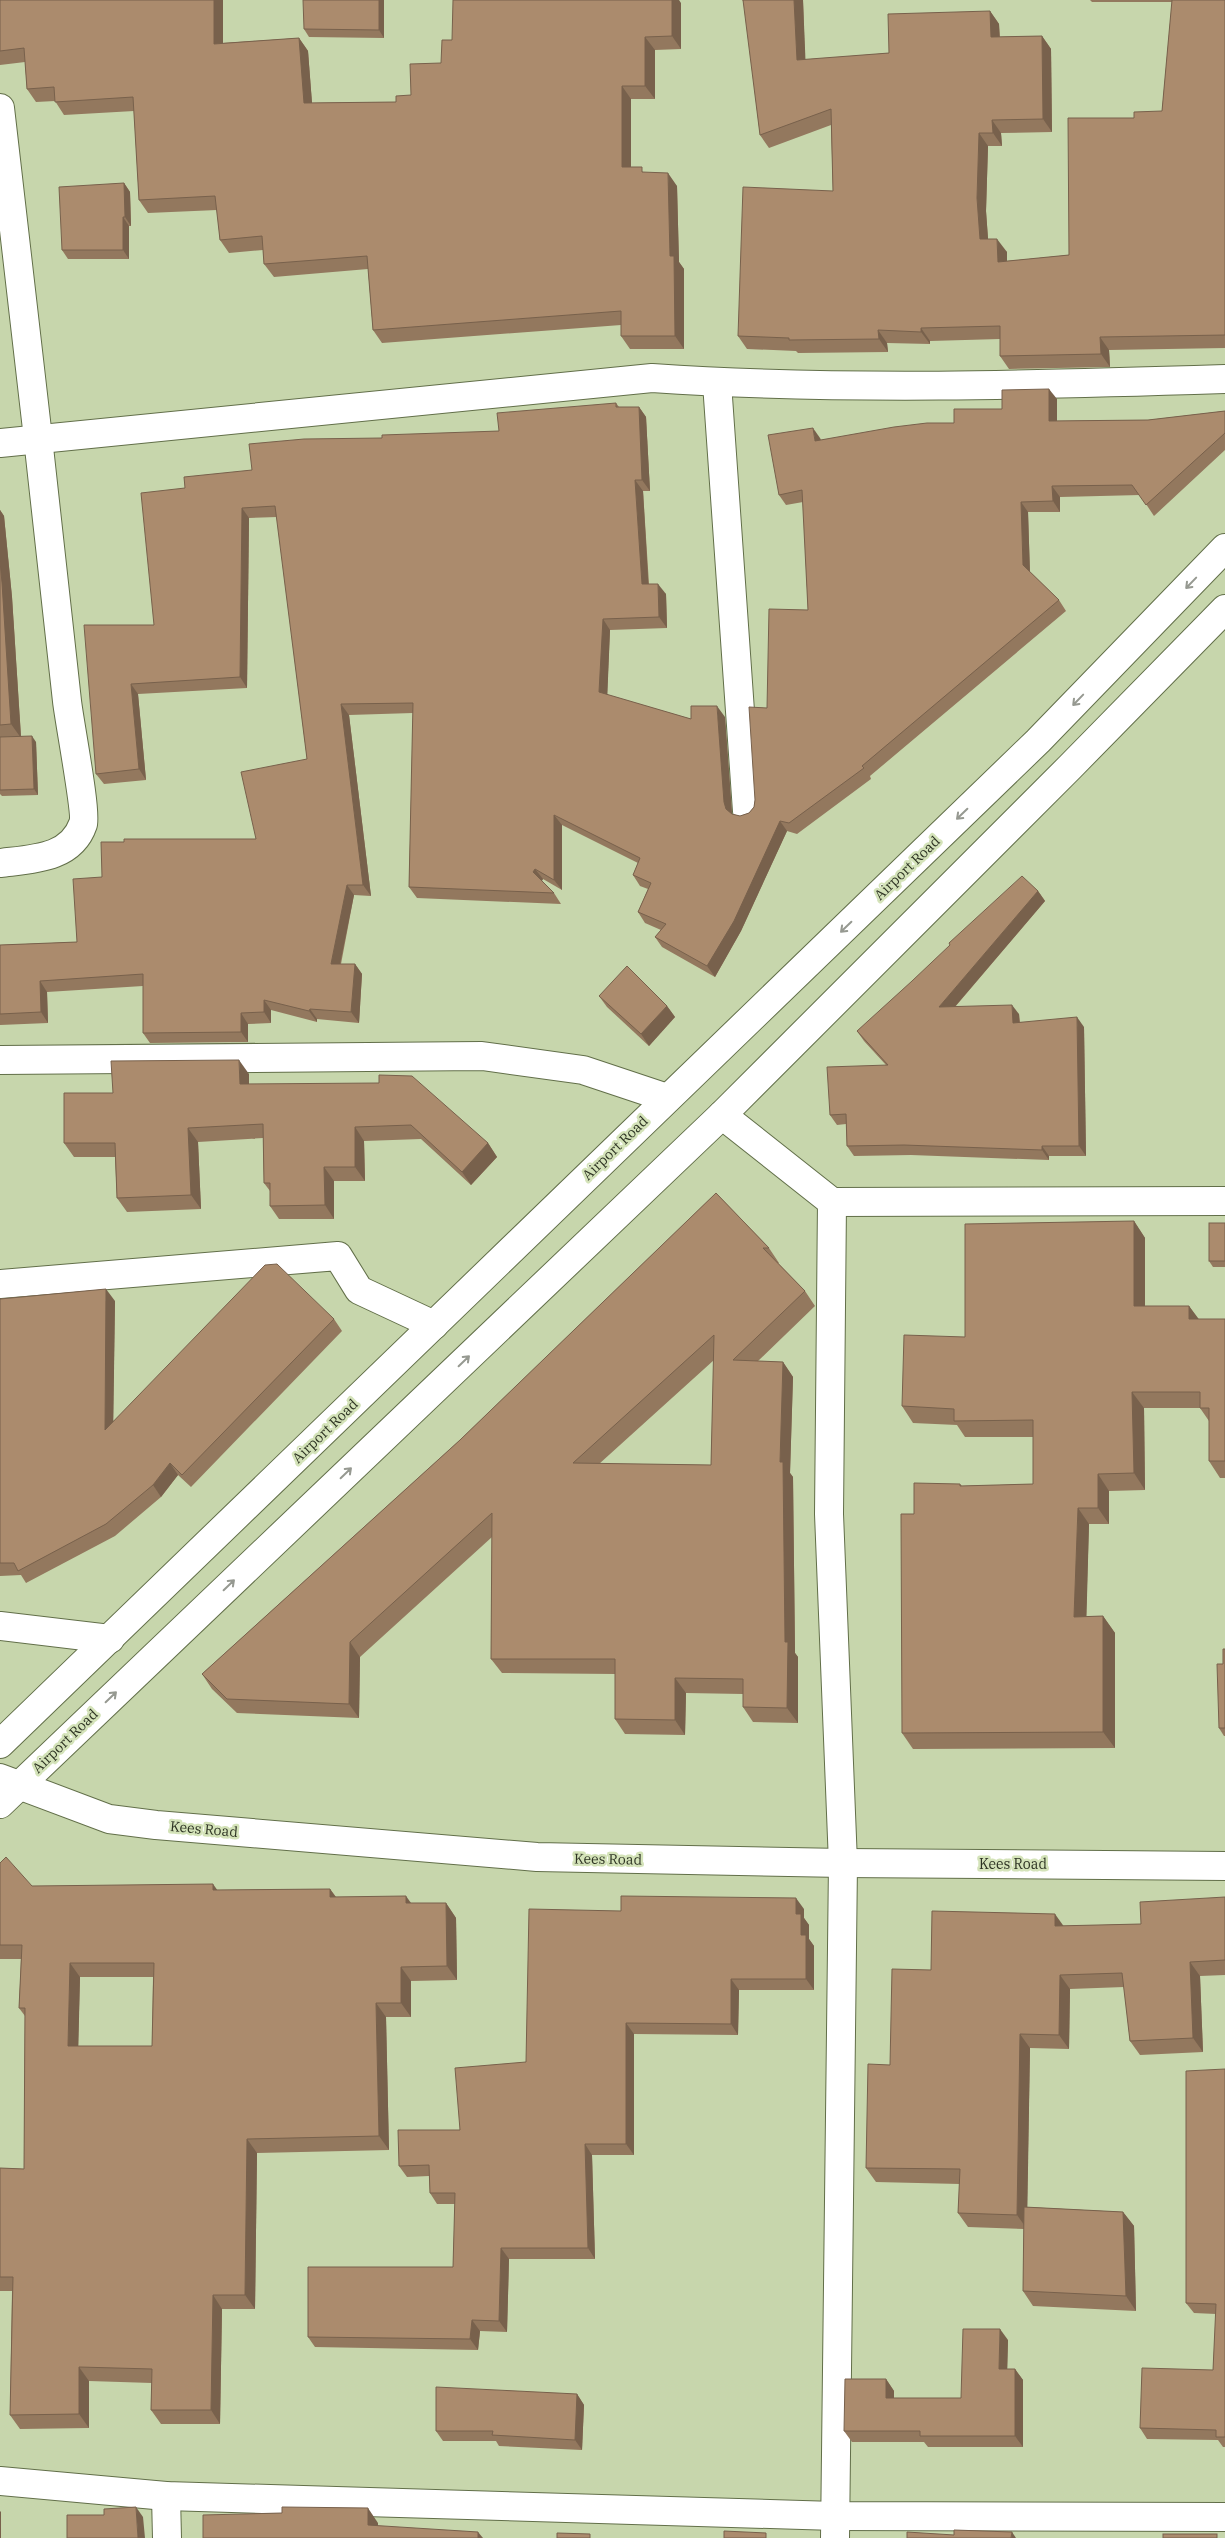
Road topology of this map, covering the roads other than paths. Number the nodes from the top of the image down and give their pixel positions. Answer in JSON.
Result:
{"nodes":[{"id":1,"x":0,"y":108,"type":"edge"},
{"id":2,"x":1225,"y":379,"type":"edge"},
{"id":3,"x":717,"y":382,"type":"junction"},
{"id":4,"x":40,"y":440,"type":"junction"},
{"id":5,"x":0,"y":443,"type":"edge"},
{"id":6,"x":1225,"y":548,"type":"edge"},
{"id":7,"x":1225,"y":609,"type":"edge"},
{"id":8,"x":747,"y":811,"type":"dead end"},
{"id":9,"x":0,"y":863,"type":"edge"},
{"id":10,"x":0,"y":1060,"type":"edge"},
{"id":11,"x":667,"y":1098,"type":"junction"},
{"id":12,"x":722,"y":1115,"type":"junction"},
{"id":13,"x":1225,"y":1201,"type":"edge"},
{"id":14,"x":832,"y":1202,"type":"junction"},
{"id":15,"x":0,"y":1284,"type":"edge"},
{"id":16,"x":434,"y":1325,"type":"junction"},
{"id":17,"x":0,"y":1626,"type":"edge"},
{"id":18,"x":110,"y":1639,"type":"junction"},
{"id":19,"x":0,"y":1744,"type":"edge"},
{"id":20,"x":10,"y":1781,"type":"edge"},
{"id":21,"x":0,"y":1804,"type":"edge"},
{"id":22,"x":843,"y":1863,"type":"junction"},
{"id":23,"x":1225,"y":1866,"type":"edge"},
{"id":24,"x":0,"y":2481,"type":"edge"},
{"id":25,"x":166,"y":2496,"type":"junction"},
{"id":26,"x":1225,"y":2517,"type":"edge"},
{"id":27,"x":835,"y":2527,"type":"edge"},
{"id":28,"x":167,"y":2538,"type":"edge"}],
"edges":[{"from":1,"to":4,"type":"street"},
{"from":2,"to":3,"type":"street"},
{"from":3,"to":4,"type":"street"},
{"from":3,"to":8,"type":"street"},
{"from":4,"to":5,"type":"street"},
{"from":4,"to":9,"type":"street"},
{"from":6,"to":11,"type":"street","name":"Airport Road","one_way":true},
{"from":7,"to":12,"type":"street","name":"Airport Road"},
{"from":10,"to":11,"type":"street"},
{"from":11,"to":16,"type":"street","name":"Airport Road"},
{"from":12,"to":14,"type":"street"},
{"from":20,"to":12,"type":"street","name":"Airport Road","one_way":true},
{"from":13,"to":14,"type":"street"},
{"from":14,"to":22,"type":"street"},
{"from":15,"to":16,"type":"street"},
{"from":16,"to":18,"type":"street","name":"Airport Road"},
{"from":17,"to":18,"type":"street"},
{"from":18,"to":19,"type":"street","name":"Airport Road"},
{"from":20,"to":21,"type":"street","name":"Airport Road"},
{"from":20,"to":22,"type":"street","name":"Kees Road"},
{"from":22,"to":23,"type":"street","name":"Kees Road"},
{"from":22,"to":27,"type":"street"},
{"from":24,"to":25,"type":"street"},
{"from":25,"to":27,"type":"street"},
{"from":25,"to":28,"type":"street"},
{"from":26,"to":27,"type":"street"}]}
